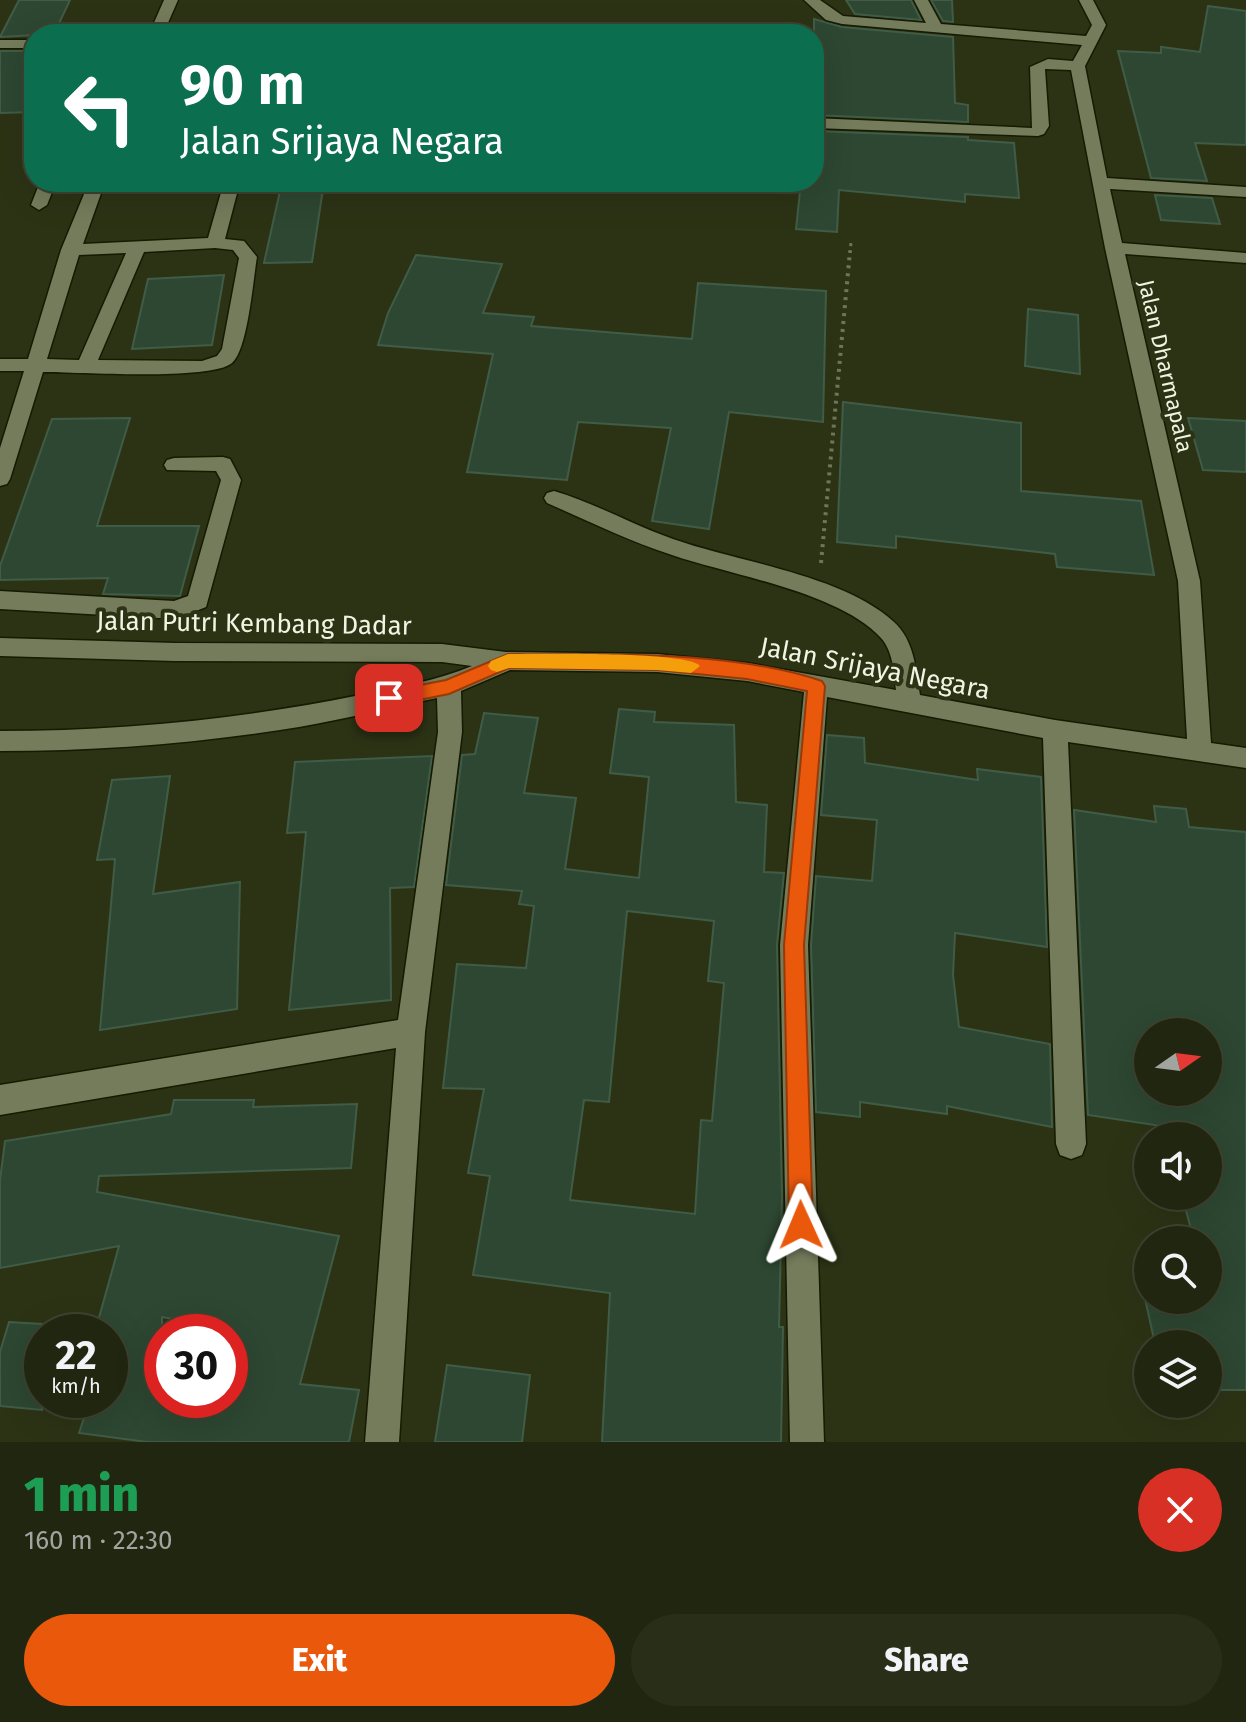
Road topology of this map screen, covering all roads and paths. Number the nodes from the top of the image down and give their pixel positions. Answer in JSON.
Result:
{"nodes":[{"id":1,"x":171,"y":0,"type":"edge"},
{"id":2,"x":811,"y":0,"type":"edge"},
{"id":3,"x":921,"y":0,"type":"edge"},
{"id":4,"x":1086,"y":0,"type":"edge"},
{"id":5,"x":160,"y":24,"type":"edge"},
{"id":6,"x":937,"y":29,"type":"junction"},
{"id":7,"x":1091,"y":41,"type":"junction"},
{"id":8,"x":0,"y":44,"type":"edge"},
{"id":9,"x":24,"y":44,"type":"edge"},
{"id":10,"x":1078,"y":66,"type":"junction"},
{"id":11,"x":824,"y":123,"type":"edge"},
{"id":12,"x":1100,"y":183,"type":"junction"},
{"id":13,"x":44,"y":192,"type":"edge"},
{"id":14,"x":93,"y":192,"type":"edge"},
{"id":15,"x":229,"y":192,"type":"edge"},
{"id":16,"x":1246,"y":192,"type":"edge"},
{"id":17,"x":39,"y":205,"type":"dead end"},
{"id":18,"x":851,"y":242,"type":"dead end"},
{"id":19,"x":215,"y":243,"type":"junction"},
{"id":20,"x":138,"y":245,"type":"junction"},
{"id":21,"x":1114,"y":248,"type":"junction"},
{"id":22,"x":70,"y":250,"type":"junction"},
{"id":23,"x":1246,"y":258,"type":"edge"},
{"id":24,"x":38,"y":364,"type":"junction"},
{"id":25,"x":0,"y":365,"type":"edge"},
{"id":26,"x":86,"y":366,"type":"junction"},
{"id":27,"x":174,"y":465,"type":"dead end"},
{"id":28,"x":0,"y":479,"type":"edge"},
{"id":29,"x":554,"y":498,"type":"dead end"},
{"id":30,"x":819,"y":592,"type":"junction"},
{"id":31,"x":0,"y":600,"type":"edge"},
{"id":32,"x":0,"y":647,"type":"edge"},
{"id":33,"x":508,"y":661,"type":"junction"},
{"id":34,"x":449,"y":686,"type":"junction"},
{"id":35,"x":816,"y":686,"type":"junction"},
{"id":36,"x":909,"y":703,"type":"junction"},
{"id":37,"x":1055,"y":730,"type":"junction"},
{"id":38,"x":0,"y":741,"type":"edge"},
{"id":39,"x":1200,"y":753,"type":"junction"},
{"id":40,"x":1246,"y":758,"type":"edge"},
{"id":41,"x":411,"y":1032,"type":"junction"},
{"id":42,"x":0,"y":1100,"type":"edge"},
{"id":43,"x":1071,"y":1144,"type":"dead end"},
{"id":44,"x":382,"y":1442,"type":"edge"},
{"id":45,"x":807,"y":1442,"type":"edge"}],
"edges":[{"from":1,"to":5,"type":"street"},
{"from":2,"to":6,"type":"street"},
{"from":3,"to":6,"type":"street"},
{"from":4,"to":7,"type":"street"},
{"from":6,"to":7,"type":"street"},
{"from":7,"to":10,"type":"street"},
{"from":8,"to":9,"type":"street"},
{"from":10,"to":11,"type":"street"},
{"from":10,"to":12,"type":"street","name":"Jalan Dharmapala"},
{"from":12,"to":16,"type":"street"},
{"from":12,"to":21,"type":"street","name":"Jalan Dharmapala"},
{"from":13,"to":17,"type":"street"},
{"from":14,"to":22,"type":"street"},
{"from":15,"to":19,"type":"street"},
{"from":18,"to":30,"type":"path"},
{"from":19,"to":20,"type":"street"},
{"from":19,"to":26,"type":"street"},
{"from":20,"to":22,"type":"street"},
{"from":20,"to":26,"type":"street"},
{"from":21,"to":23,"type":"street"},
{"from":21,"to":39,"type":"street","name":"Jalan Dharmapala"},
{"from":22,"to":24,"type":"street"},
{"from":24,"to":25,"type":"street"},
{"from":24,"to":26,"type":"street"},
{"from":24,"to":28,"type":"street"},
{"from":27,"to":31,"type":"street"},
{"from":29,"to":30,"type":"street"},
{"from":30,"to":36,"type":"street"},
{"from":32,"to":33,"type":"street","name":"Jalan Putri Kembang Dadar"},
{"from":33,"to":34,"type":"street","name":"Jalan Srijaya Negara"},
{"from":33,"to":35,"type":"street","name":"Jalan Srijaya Negara"},
{"from":34,"to":38,"type":"street","name":"Jalan Srijaya Negara"},
{"from":34,"to":41,"type":"street"},
{"from":35,"to":36,"type":"street","name":"Jalan Srijaya Negara"},
{"from":35,"to":45,"type":"street"},
{"from":36,"to":37,"type":"street","name":"Jalan Srijaya Negara"},
{"from":37,"to":39,"type":"street","name":"Jalan Srijaya Negara"},
{"from":37,"to":43,"type":"street"},
{"from":39,"to":40,"type":"street","name":"Jalan Srijaya Negara"},
{"from":41,"to":42,"type":"street"},
{"from":41,"to":44,"type":"street"}]}
